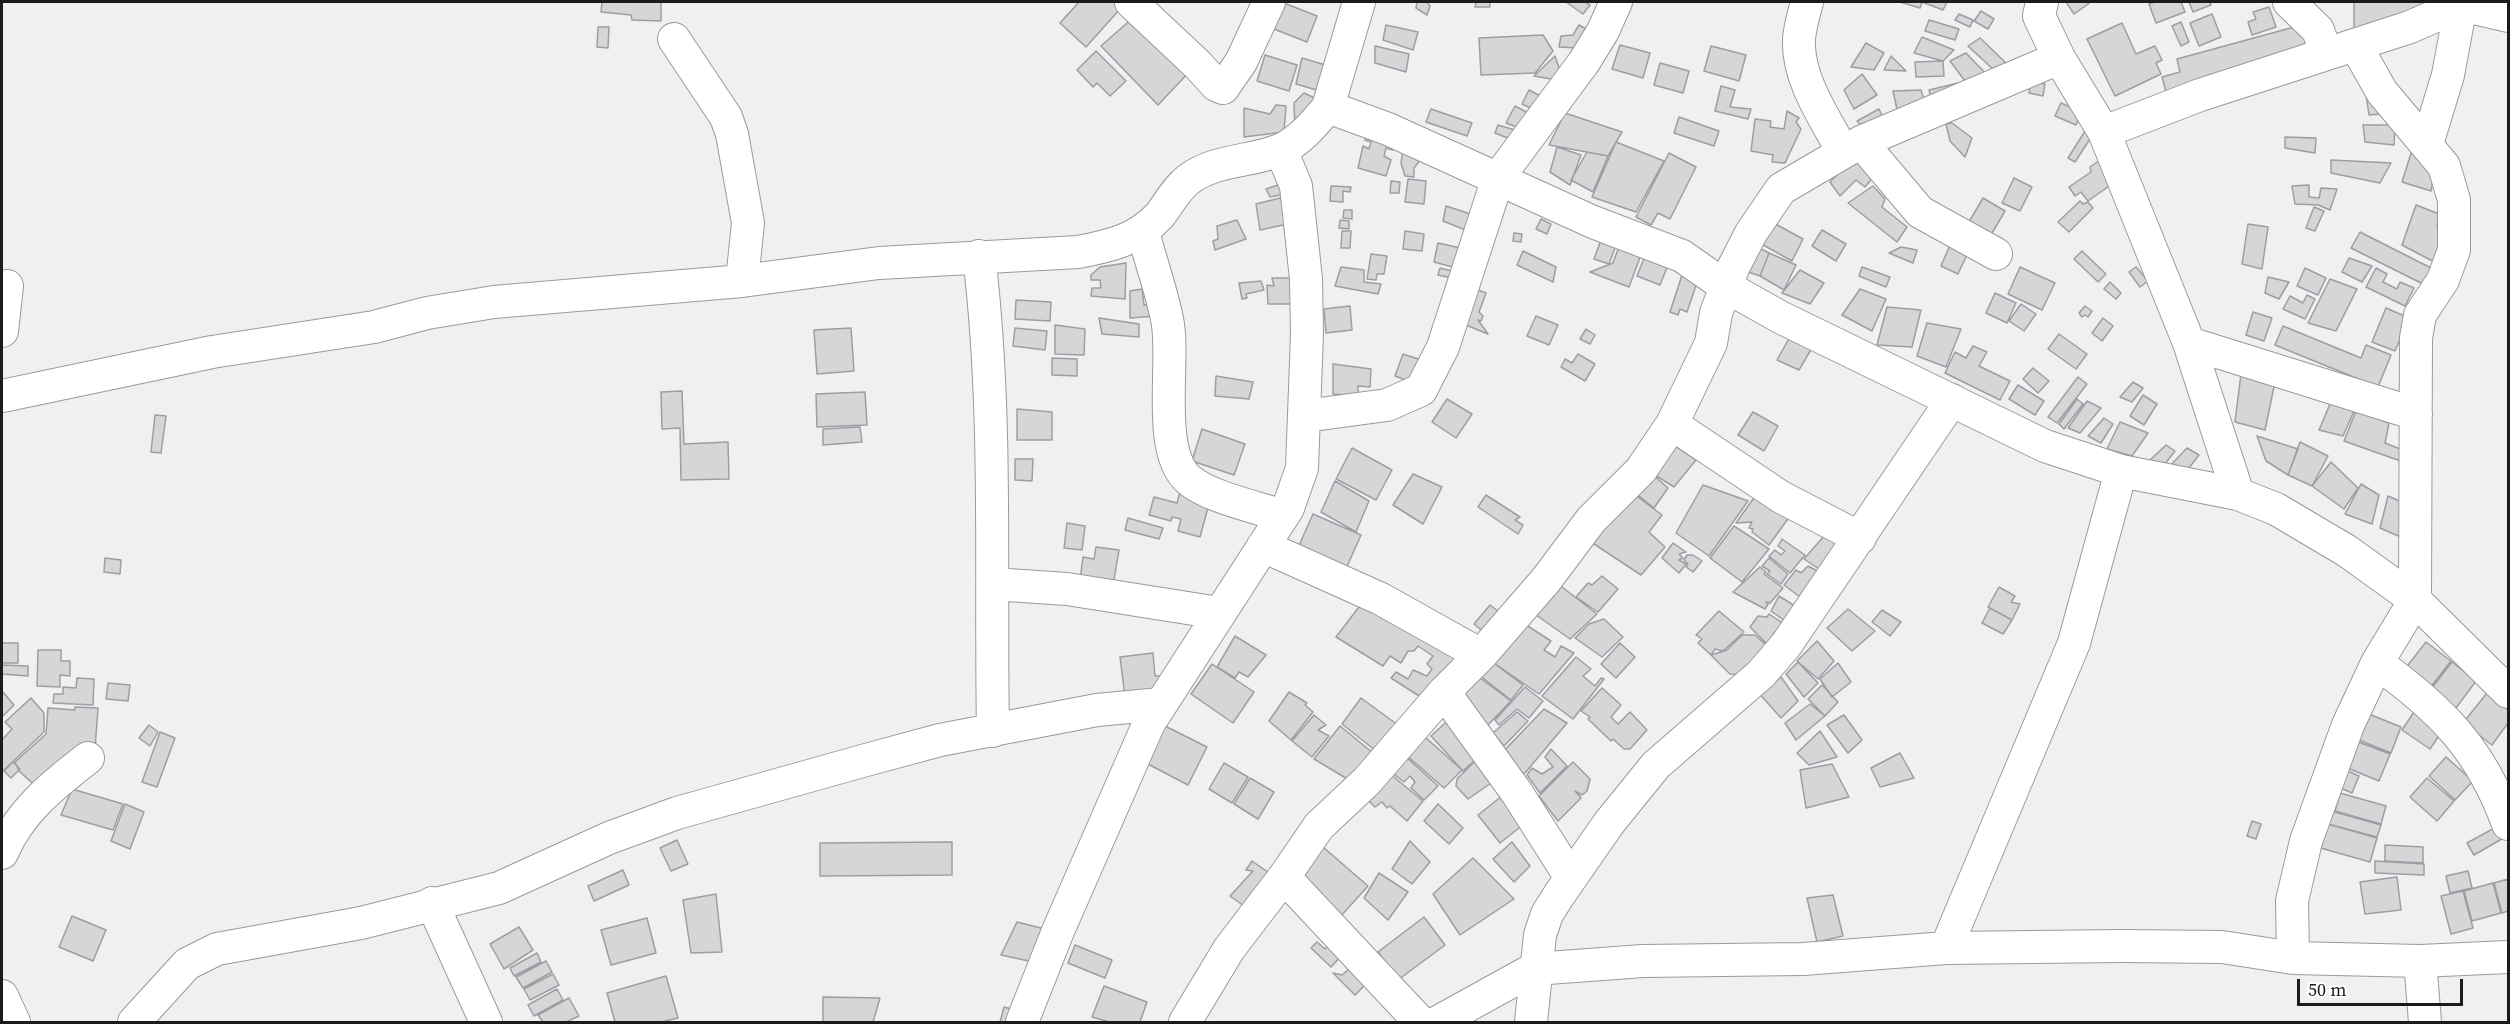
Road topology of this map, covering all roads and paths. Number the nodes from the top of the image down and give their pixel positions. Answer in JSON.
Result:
{"nodes":[{"id":1,"x":1131,"y":2,"type":"edge"},
{"id":2,"x":1269,"y":2,"type":"edge"},
{"id":3,"x":1359,"y":2,"type":"edge"},
{"id":4,"x":1616,"y":2,"type":"edge"},
{"id":5,"x":1807,"y":2,"type":"edge"},
{"id":6,"x":2042,"y":2,"type":"edge"},
{"id":7,"x":2289,"y":2,"type":"edge"},
{"id":8,"x":2464,"y":3,"type":"edge"},
{"id":9,"x":2508,"y":16,"type":"edge"},
{"id":10,"x":2330,"y":33,"type":"edge"},
{"id":11,"x":674,"y":39,"type":"dead end"},
{"id":12,"x":2059,"y":58,"type":"junction"},
{"id":13,"x":1328,"y":107,"type":"junction"},
{"id":14,"x":2103,"y":132,"type":"junction"},
{"id":15,"x":2427,"y":144,"type":"junction"},
{"id":16,"x":1852,"y":147,"type":"junction"},
{"id":17,"x":1281,"y":150,"type":"junction"},
{"id":18,"x":1498,"y":178,"type":"junction"},
{"id":19,"x":1143,"y":231,"type":"junction"},
{"id":20,"x":1996,"y":254,"type":"dead end"},
{"id":21,"x":979,"y":256,"type":"junction"},
{"id":22,"x":742,"y":281,"type":"junction"},
{"id":23,"x":7,"y":286,"type":"dead end"},
{"id":24,"x":1725,"y":286,"type":"junction"},
{"id":25,"x":2,"y":331,"type":"edge"},
{"id":26,"x":2189,"y":343,"type":"junction"},
{"id":27,"x":2,"y":396,"type":"edge"},
{"id":28,"x":1952,"y":400,"type":"junction"},
{"id":29,"x":2416,"y":414,"type":"junction"},
{"id":30,"x":1305,"y":416,"type":"junction"},
{"id":31,"x":1672,"y":424,"type":"junction"},
{"id":32,"x":2121,"y":471,"type":"junction"},
{"id":33,"x":2238,"y":494,"type":"junction"},
{"id":34,"x":1282,"y":516,"type":"junction"},
{"id":35,"x":1860,"y":538,"type":"junction"},
{"id":36,"x":1263,"y":546,"type":"junction"},
{"id":37,"x":993,"y":584,"type":"junction"},
{"id":38,"x":2415,"y":600,"type":"junction"},
{"id":39,"x":1219,"y":613,"type":"junction"},
{"id":40,"x":1481,"y":655,"type":"junction"},
{"id":41,"x":2377,"y":663,"type":"junction"},
{"id":42,"x":1444,"y":692,"type":"junction"},
{"id":43,"x":2508,"y":693,"type":"edge"},
{"id":44,"x":1161,"y":704,"type":"junction"},
{"id":45,"x":993,"y":731,"type":"junction"},
{"id":46,"x":88,"y":758,"type":"dead end"},
{"id":47,"x":2508,"y":824,"type":"edge"},
{"id":48,"x":2,"y":853,"type":"edge"},
{"id":49,"x":1284,"y":877,"type":"junction"},
{"id":50,"x":1571,"y":878,"type":"junction"},
{"id":51,"x":432,"y":903,"type":"junction"},
{"id":52,"x":1946,"y":948,"type":"junction"},
{"id":53,"x":2508,"y":957,"type":"edge"},
{"id":54,"x":2293,"y":958,"type":"junction"},
{"id":55,"x":2420,"y":961,"type":"junction"},
{"id":56,"x":1534,"y":969,"type":"junction"},
{"id":57,"x":2,"y":996,"type":"edge"},
{"id":58,"x":14,"y":1023,"type":"edge"},
{"id":59,"x":134,"y":1023,"type":"edge"},
{"id":60,"x":486,"y":1023,"type":"edge"},
{"id":61,"x":1022,"y":1023,"type":"edge"},
{"id":62,"x":1185,"y":1023,"type":"edge"},
{"id":63,"x":1420,"y":1023,"type":"edge"},
{"id":64,"x":1438,"y":1023,"type":"edge"},
{"id":65,"x":1531,"y":1023,"type":"edge"},
{"id":66,"x":2426,"y":1023,"type":"edge"}],
"edges":[{"from":1,"to":2,"type":"street"},
{"from":3,"to":13,"type":"street"},
{"from":4,"to":18,"type":"street"},
{"from":5,"to":16,"type":"street"},
{"from":6,"to":12,"type":"street"},
{"from":7,"to":10,"type":"street"},
{"from":8,"to":9,"type":"street"},
{"from":8,"to":10,"type":"street"},
{"from":8,"to":15,"type":"street"},
{"from":10,"to":14,"type":"street"},
{"from":10,"to":15,"type":"street"},
{"from":11,"to":22,"type":"street"},
{"from":12,"to":14,"type":"street"},
{"from":12,"to":16,"type":"street"},
{"from":13,"to":17,"type":"street"},
{"from":13,"to":18,"type":"street"},
{"from":14,"to":26,"type":"street"},
{"from":15,"to":29,"type":"street"},
{"from":16,"to":20,"type":"street"},
{"from":16,"to":24,"type":"street"},
{"from":17,"to":19,"type":"street"},
{"from":17,"to":30,"type":"street"},
{"from":18,"to":24,"type":"street"},
{"from":18,"to":30,"type":"street"},
{"from":19,"to":21,"type":"street"},
{"from":19,"to":34,"type":"street"},
{"from":21,"to":22,"type":"street"},
{"from":21,"to":37,"type":"street"},
{"from":22,"to":27,"type":"street"},
{"from":23,"to":25,"type":"street"},
{"from":24,"to":28,"type":"street"},
{"from":24,"to":31,"type":"street"},
{"from":26,"to":29,"type":"street"},
{"from":26,"to":33,"type":"street"},
{"from":28,"to":32,"type":"street"},
{"from":28,"to":35,"type":"street"},
{"from":29,"to":38,"type":"street"},
{"from":30,"to":34,"type":"street"},
{"from":31,"to":35,"type":"street"},
{"from":31,"to":40,"type":"street"},
{"from":32,"to":33,"type":"street"},
{"from":32,"to":52,"type":"street"},
{"from":33,"to":38,"type":"street"},
{"from":34,"to":36,"type":"street"},
{"from":35,"to":50,"type":"street"},
{"from":36,"to":39,"type":"street"},
{"from":36,"to":40,"type":"street"},
{"from":37,"to":39,"type":"street"},
{"from":37,"to":45,"type":"street"},
{"from":38,"to":41,"type":"street"},
{"from":38,"to":43,"type":"street"},
{"from":39,"to":44,"type":"street"},
{"from":40,"to":42,"type":"street"},
{"from":41,"to":47,"type":"street"},
{"from":41,"to":54,"type":"street"},
{"from":42,"to":49,"type":"street"},
{"from":42,"to":50,"type":"street"},
{"from":44,"to":45,"type":"street"},
{"from":44,"to":61,"type":"street"},
{"from":45,"to":51,"type":"street"},
{"from":46,"to":48,"type":"street"},
{"from":49,"to":62,"type":"street"},
{"from":49,"to":63,"type":"street"},
{"from":50,"to":56,"type":"street"},
{"from":51,"to":59,"type":"street"},
{"from":51,"to":60,"type":"street"},
{"from":52,"to":54,"type":"street"},
{"from":52,"to":56,"type":"street"},
{"from":53,"to":55,"type":"street"},
{"from":54,"to":55,"type":"street"},
{"from":55,"to":66,"type":"street"},
{"from":56,"to":64,"type":"street"},
{"from":56,"to":65,"type":"street"},
{"from":57,"to":58,"type":"street"}]}
